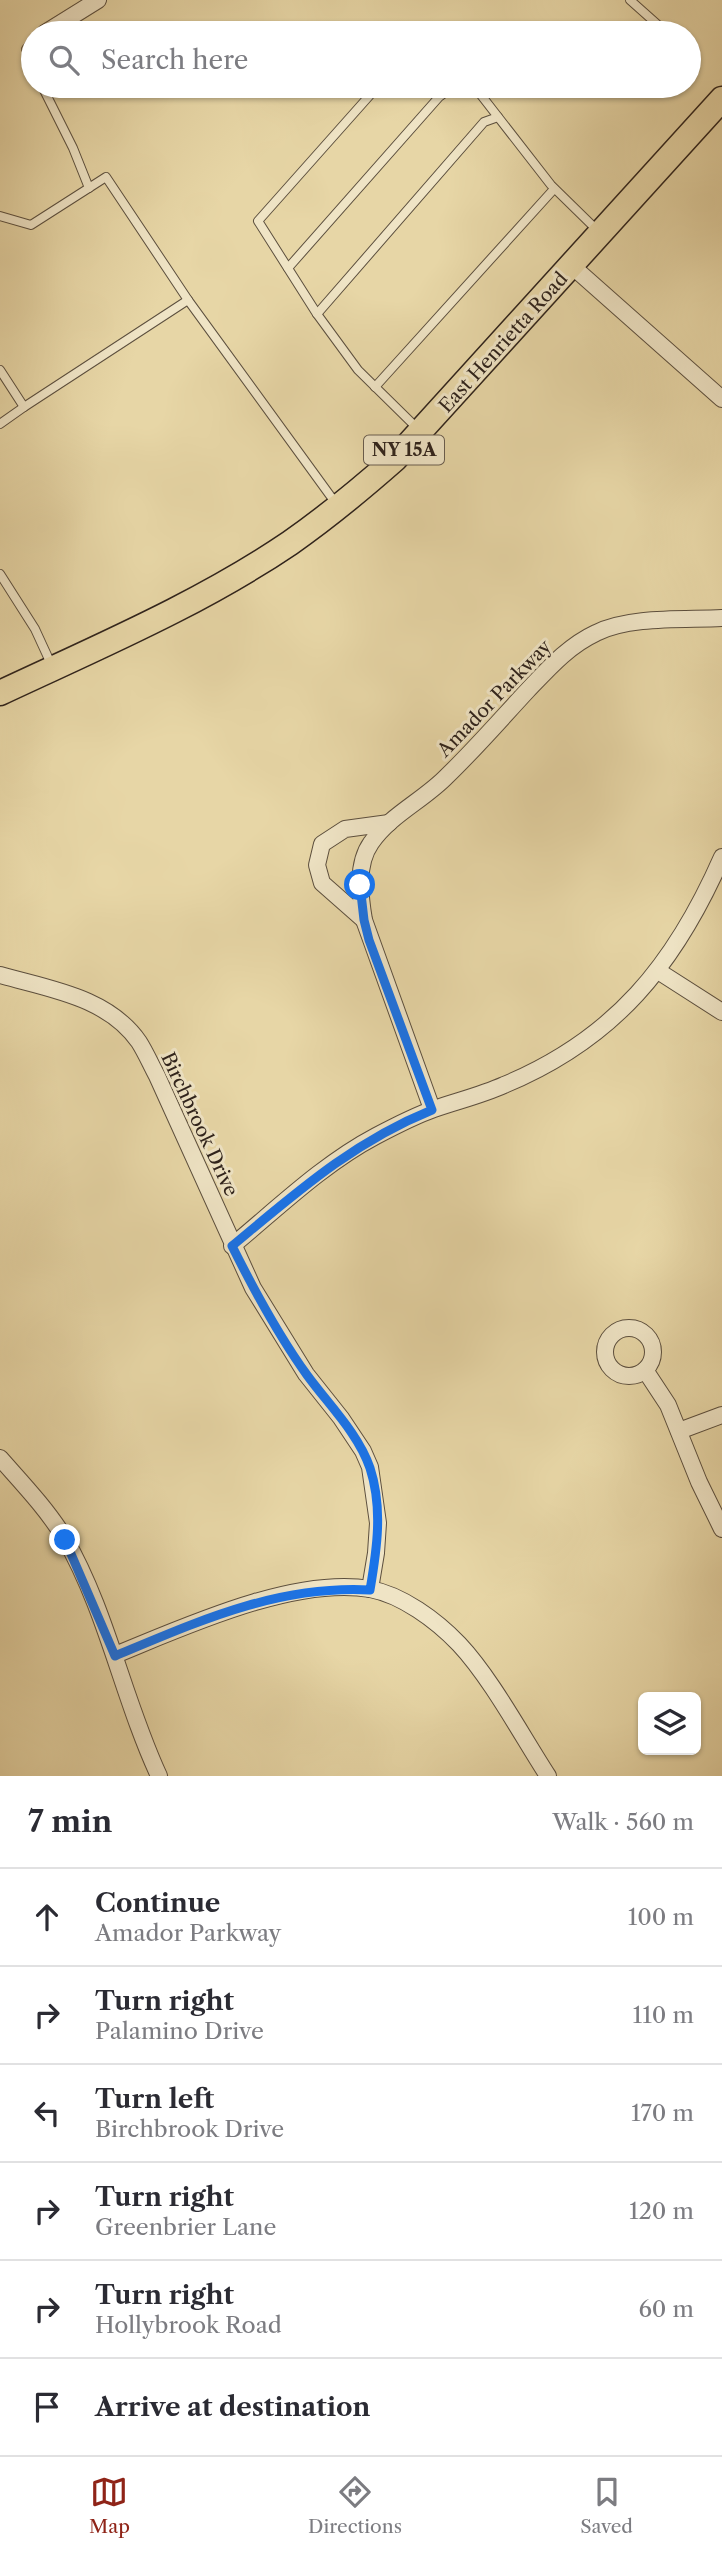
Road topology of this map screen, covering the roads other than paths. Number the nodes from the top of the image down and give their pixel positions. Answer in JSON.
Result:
{"nodes":[{"id":1,"x":98,"y":0,"type":"edge"},
{"id":2,"x":630,"y":0,"type":"edge"},
{"id":3,"x":64,"y":21,"type":"edge"},
{"id":4,"x":654,"y":21,"type":"edge"},
{"id":5,"x":49,"y":98,"type":"edge"},
{"id":6,"x":367,"y":98,"type":"edge"},
{"id":7,"x":438,"y":98,"type":"edge"},
{"id":8,"x":483,"y":98,"type":"edge"},
{"id":9,"x":722,"y":99,"type":"edge"},
{"id":10,"x":498,"y":117,"type":"junction"},
{"id":11,"x":89,"y":188,"type":"junction"},
{"id":12,"x":554,"y":189,"type":"junction"},
{"id":13,"x":0,"y":216,"type":"edge"},
{"id":14,"x":601,"y":234,"type":"junction"},
{"id":15,"x":572,"y":266,"type":"junction"},
{"id":16,"x":288,"y":268,"type":"junction"},
{"id":17,"x":188,"y":300,"type":"junction"},
{"id":18,"x":317,"y":314,"type":"junction"},
{"id":19,"x":0,"y":370,"type":"edge"},
{"id":20,"x":375,"y":387,"type":"junction"},
{"id":21,"x":722,"y":399,"type":"edge"},
{"id":22,"x":24,"y":407,"type":"junction"},
{"id":23,"x":0,"y":424,"type":"edge"},
{"id":24,"x":420,"y":432,"type":"junction"},
{"id":25,"x":338,"y":508,"type":"junction"},
{"id":26,"x":0,"y":574,"type":"edge"},
{"id":27,"x":722,"y":618,"type":"edge"},
{"id":28,"x":53,"y":668,"type":"junction"},
{"id":29,"x":0,"y":693,"type":"edge"},
{"id":30,"x":390,"y":823,"type":"junction"},
{"id":31,"x":722,"y":857,"type":"edge"},
{"id":32,"x":364,"y":920,"type":"junction"},
{"id":33,"x":658,"y":971,"type":"junction"},
{"id":34,"x":0,"y":975,"type":"edge"},
{"id":35,"x":722,"y":1012,"type":"edge"},
{"id":36,"x":432,"y":1110,"type":"junction"},
{"id":37,"x":232,"y":1246,"type":"junction"},
{"id":38,"x":645,"y":1370,"type":"dead end"},
{"id":39,"x":722,"y":1415,"type":"edge"},
{"id":40,"x":678,"y":1431,"type":"junction"},
{"id":41,"x":0,"y":1458,"type":"edge"},
{"id":42,"x":722,"y":1529,"type":"edge"},
{"id":43,"x":370,"y":1590,"type":"junction"},
{"id":44,"x":115,"y":1656,"type":"junction"},
{"id":45,"x":159,"y":1776,"type":"edge"},
{"id":46,"x":548,"y":1776,"type":"edge"}],
"edges":[{"from":1,"to":3,"type":"street"},
{"from":2,"to":4,"type":"lane"},
{"from":5,"to":11,"type":"lane"},
{"from":6,"to":16,"type":"lane"},
{"from":7,"to":16,"type":"lane"},
{"from":8,"to":10,"type":"lane"},
{"from":9,"to":14,"type":"main road","name":"East Henrietta Road","number":"NY 15A"},
{"from":10,"to":12,"type":"lane"},
{"from":10,"to":18,"type":"lane"},
{"from":11,"to":13,"type":"lane"},
{"from":11,"to":17,"type":"lane"},
{"from":12,"to":14,"type":"lane"},
{"from":12,"to":20,"type":"lane"},
{"from":14,"to":15,"type":"main road","name":"East Henrietta Road","number":"NY 15A"},
{"from":15,"to":21,"type":"street"},
{"from":15,"to":24,"type":"main road","name":"East Henrietta Road","number":"NY 15A"},
{"from":16,"to":18,"type":"lane"},
{"from":17,"to":22,"type":"lane"},
{"from":17,"to":25,"type":"lane"},
{"from":18,"to":20,"type":"lane"},
{"from":19,"to":22,"type":"lane"},
{"from":20,"to":24,"type":"lane"},
{"from":22,"to":23,"type":"lane"},
{"from":24,"to":25,"type":"main road","name":"East Henrietta Road","number":"NY 15A"},
{"from":25,"to":28,"type":"main road","name":"East Henrietta Road","number":"NY 15A"},
{"from":26,"to":28,"type":"lane"},
{"from":27,"to":30,"type":"street","name":"Amador Parkway"},
{"from":28,"to":29,"type":"main road","name":"East Henrietta Road","number":"NY 15A"},
{"from":30,"to":32,"type":"street","name":"Amador Parkway"},
{"from":30,"to":32,"type":"street","name":"Amador Parkway"},
{"from":31,"to":33,"type":"street"},
{"from":32,"to":36,"type":"street","name":"Amador Parkway"},
{"from":33,"to":35,"type":"street"},
{"from":33,"to":36,"type":"street"},
{"from":34,"to":37,"type":"street","name":"Birchbrook Drive"},
{"from":36,"to":37,"type":"street"},
{"from":37,"to":43,"type":"street","name":"Birchbrook Drive"},
{"from":38,"to":40,"type":"street"},
{"from":39,"to":40,"type":"street"},
{"from":40,"to":42,"type":"street"},
{"from":41,"to":44,"type":"street"},
{"from":43,"to":44,"type":"street"},
{"from":43,"to":46,"type":"street"},
{"from":44,"to":45,"type":"street"}]}
